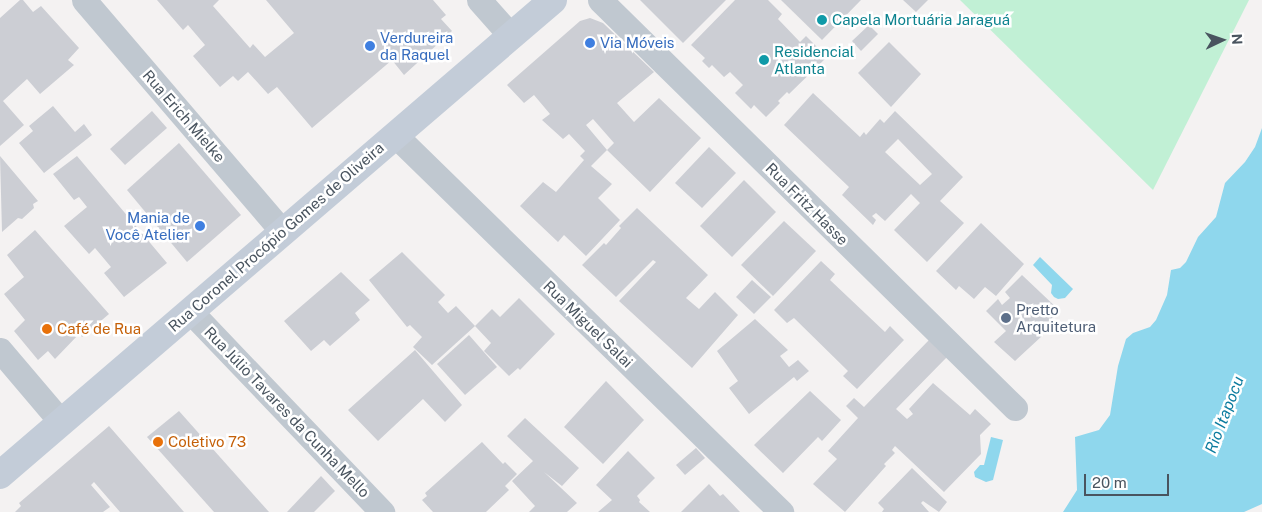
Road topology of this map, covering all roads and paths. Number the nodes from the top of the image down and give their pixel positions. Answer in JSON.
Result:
{"nodes":[{"id":1,"x":84,"y":0,"type":"edge"},
{"id":2,"x":479,"y":0,"type":"edge"},
{"id":3,"x":553,"y":0,"type":"edge"},
{"id":4,"x":600,"y":0,"type":"edge"},
{"id":5,"x":510,"y":36,"type":"junction"},
{"id":6,"x":396,"y":135,"type":"junction"},
{"id":7,"x":283,"y":232,"type":"junction"},
{"id":8,"x":191,"y":312,"type":"junction"},
{"id":9,"x":0,"y":350,"type":"edge"},
{"id":10,"x":1014,"y":408,"type":"dead end"},
{"id":11,"x":62,"y":422,"type":"junction"},
{"id":12,"x":0,"y":475,"type":"edge"},
{"id":13,"x":382,"y":512,"type":"edge"},
{"id":14,"x":781,"y":512,"type":"edge"}],
"edges":[{"from":1,"to":7,"type":"street","name":"Rua Erich Mielke"},
{"from":2,"to":5,"type":"street"},
{"from":3,"to":5,"type":"main road","name":"Rua Coronel Procópio Gomes de Oliveira"},
{"from":4,"to":10,"type":"street","name":"Rua Fritz Hasse"},
{"from":5,"to":6,"type":"main road","name":"Rua Coronel Procópio Gomes de Oliveira"},
{"from":6,"to":7,"type":"main road","name":"Rua Coronel Procópio Gomes de Oliveira"},
{"from":6,"to":14,"type":"street","name":"Rua Miguel Salai"},
{"from":7,"to":8,"type":"main road","name":"Rua Coronel Procópio Gomes de Oliveira"},
{"from":8,"to":11,"type":"main road","name":"Rua Coronel Procópio Gomes de Oliveira"},
{"from":8,"to":13,"type":"street","name":"Rua Júlio Tavares da Cunha Mello"},
{"from":9,"to":11,"type":"street"},
{"from":11,"to":12,"type":"main road","name":"Rua Coronel Procópio Gomes de Oliveira"}]}
